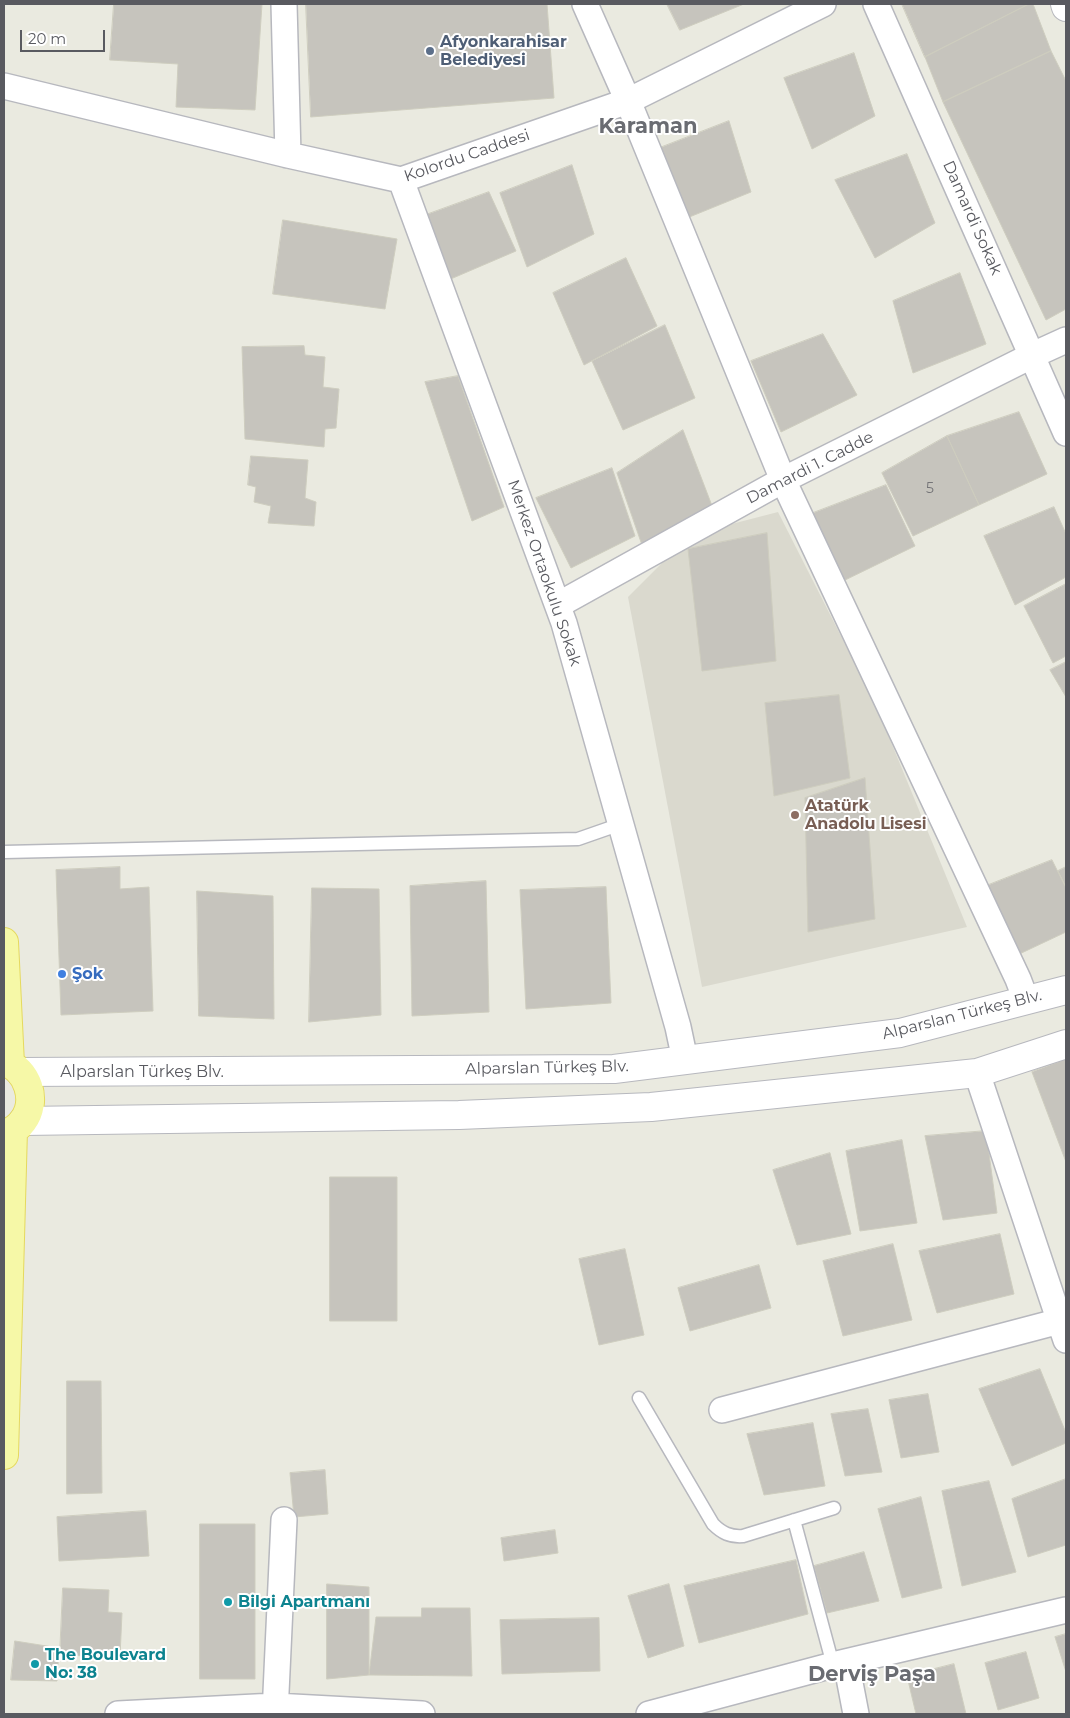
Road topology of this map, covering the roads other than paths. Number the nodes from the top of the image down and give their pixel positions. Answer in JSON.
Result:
{"nodes":[{"id":1,"x":284,"y":4,"type":"edge"},
{"id":2,"x":585,"y":4,"type":"edge"},
{"id":3,"x":823,"y":4,"type":"edge"},
{"id":4,"x":876,"y":4,"type":"edge"},
{"id":5,"x":1065,"y":4,"type":"edge"},
{"id":6,"x":1066,"y":7,"type":"edge"},
{"id":7,"x":4,"y":86,"type":"edge"},
{"id":8,"x":628,"y":101,"type":"junction"},
{"id":9,"x":288,"y":155,"type":"junction"},
{"id":10,"x":401,"y":180,"type":"junction"},
{"id":11,"x":1066,"y":340,"type":"edge"},
{"id":12,"x":1033,"y":355,"type":"junction"},
{"id":13,"x":1066,"y":433,"type":"edge"},
{"id":14,"x":783,"y":480,"type":"junction"},
{"id":15,"x":558,"y":605,"type":"junction"},
{"id":16,"x":621,"y":824,"type":"junction"},
{"id":17,"x":4,"y":852,"type":"edge"},
{"id":18,"x":4,"y":942,"type":"edge"},
{"id":19,"x":1066,"y":990,"type":"edge"},
{"id":20,"x":1026,"y":1000,"type":"junction"},
{"id":21,"x":1066,"y":1044,"type":"edge"},
{"id":22,"x":685,"y":1060,"type":"junction"},
{"id":23,"x":11,"y":1066,"type":"edge"},
{"id":24,"x":977,"y":1073,"type":"junction"},
{"id":25,"x":13,"y":1129,"type":"edge"},
{"id":26,"x":1063,"y":1330,"type":"edge"},
{"id":27,"x":639,"y":1398,"type":"dead end"},
{"id":28,"x":722,"y":1410,"type":"dead end"},
{"id":29,"x":4,"y":1455,"type":"edge"},
{"id":30,"x":834,"y":1508,"type":"dead end"},
{"id":31,"x":284,"y":1520,"type":"dead end"},
{"id":32,"x":794,"y":1520,"type":"junction"},
{"id":33,"x":1066,"y":1610,"type":"edge"},
{"id":34,"x":839,"y":1664,"type":"junction"},
{"id":35,"x":275,"y":1710,"type":"edge"},
{"id":36,"x":118,"y":1714,"type":"edge"},
{"id":37,"x":422,"y":1714,"type":"edge"},
{"id":38,"x":650,"y":1714,"type":"edge"},
{"id":39,"x":856,"y":1714,"type":"edge"}],
"edges":[{"from":1,"to":9,"type":"street"},
{"from":2,"to":8,"type":"street"},
{"from":3,"to":8,"type":"street","name":"Kolordu Caddesi"},
{"from":4,"to":12,"type":"street","name":"Damardi Sokak"},
{"from":5,"to":6,"type":"street"},
{"from":7,"to":9,"type":"street","name":"Kolordu Caddesi"},
{"from":8,"to":10,"type":"street","name":"Kolordu Caddesi"},
{"from":8,"to":14,"type":"street"},
{"from":9,"to":10,"type":"street","name":"Kolordu Caddesi"},
{"from":10,"to":15,"type":"street","name":"Merkez Ortaokulu Sokak"},
{"from":11,"to":12,"type":"street","name":"Damardi 1. Cadde"},
{"from":12,"to":13,"type":"street","name":"Damardi Sokak"},
{"from":12,"to":14,"type":"street","name":"Damardi 1. Cadde"},
{"from":14,"to":15,"type":"street","name":"Damardi 1. Cadde"},
{"from":14,"to":20,"type":"street"},
{"from":15,"to":16,"type":"street","name":"Merkez Ortaokulu Sokak"},
{"from":16,"to":17,"type":"lane"},
{"from":16,"to":22,"type":"street","name":"Merkez Ortaokulu Sokak"},
{"from":18,"to":23,"type":"main road"},
{"from":19,"to":20,"type":"street","name":"Alparslan Türkeş Blv."},
{"from":20,"to":22,"type":"street","name":"Alparslan Türkeş Blv."},
{"from":21,"to":24,"type":"street"},
{"from":22,"to":23,"type":"street","name":"Alparslan Türkeş Blv."},
{"from":23,"to":25,"type":"main road"},
{"from":24,"to":25,"type":"street"},
{"from":24,"to":26,"type":"street"},
{"from":25,"to":29,"type":"main road"},
{"from":26,"to":28,"type":"street"},
{"from":27,"to":32,"type":"lane"},
{"from":30,"to":32,"type":"lane"},
{"from":31,"to":35,"type":"street"},
{"from":32,"to":34,"type":"lane"},
{"from":33,"to":34,"type":"street"},
{"from":34,"to":38,"type":"street"},
{"from":34,"to":39,"type":"street"},
{"from":35,"to":36,"type":"street"},
{"from":35,"to":37,"type":"street"}]}
